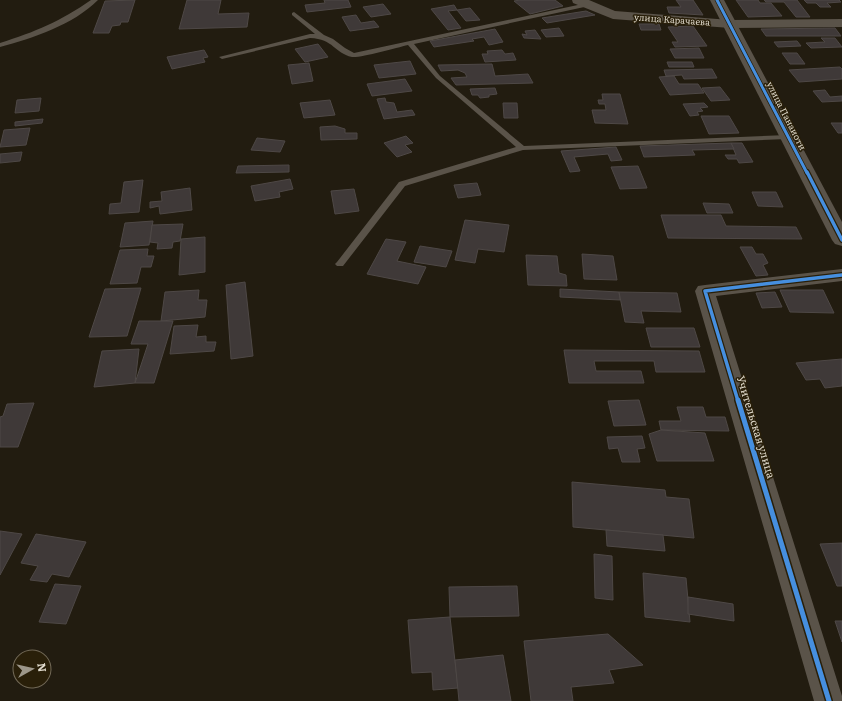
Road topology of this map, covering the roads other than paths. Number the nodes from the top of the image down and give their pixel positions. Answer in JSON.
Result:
{"nodes":[{"id":1,"x":95,"y":0,"type":"edge"},
{"id":2,"x":717,"y":0,"type":"edge"},
{"id":3,"x":582,"y":3,"type":"edge"},
{"id":4,"x":294,"y":14,"type":"dead end"},
{"id":5,"x":842,"y":23,"type":"edge"},
{"id":6,"x":730,"y":24,"type":"junction"},
{"id":7,"x":321,"y":36,"type":"junction"},
{"id":8,"x":409,"y":43,"type":"junction"},
{"id":9,"x":0,"y":45,"type":"edge"},
{"id":10,"x":222,"y":57,"type":"dead end"},
{"id":11,"x":787,"y":136,"type":"junction"},
{"id":12,"x":522,"y":148,"type":"junction"},
{"id":13,"x":842,"y":240,"type":"edge"},
{"id":14,"x":340,"y":264,"type":"dead end"},
{"id":15,"x":842,"y":275,"type":"edge"},
{"id":16,"x":829,"y":701,"type":"edge"}],
"edges":[{"from":1,"to":9,"type":"lane"},
{"from":2,"to":6,"type":"street","name":"улица Панаиоти"},
{"from":3,"to":6,"type":"street","name":"улица Карачаева"},
{"from":3,"to":8,"type":"lane"},
{"from":4,"to":7,"type":"lane"},
{"from":5,"to":6,"type":"street","name":"улица Карачаева"},
{"from":6,"to":11,"type":"street","name":"улица Панаиоти"},
{"from":7,"to":8,"type":"lane"},
{"from":7,"to":10,"type":"lane"},
{"from":8,"to":12,"type":"lane"},
{"from":11,"to":12,"type":"lane"},
{"from":11,"to":13,"type":"street","name":"улица Панаиоти"},
{"from":12,"to":14,"type":"lane"},
{"from":15,"to":16,"type":"street","name":"Учительская улица"}]}
